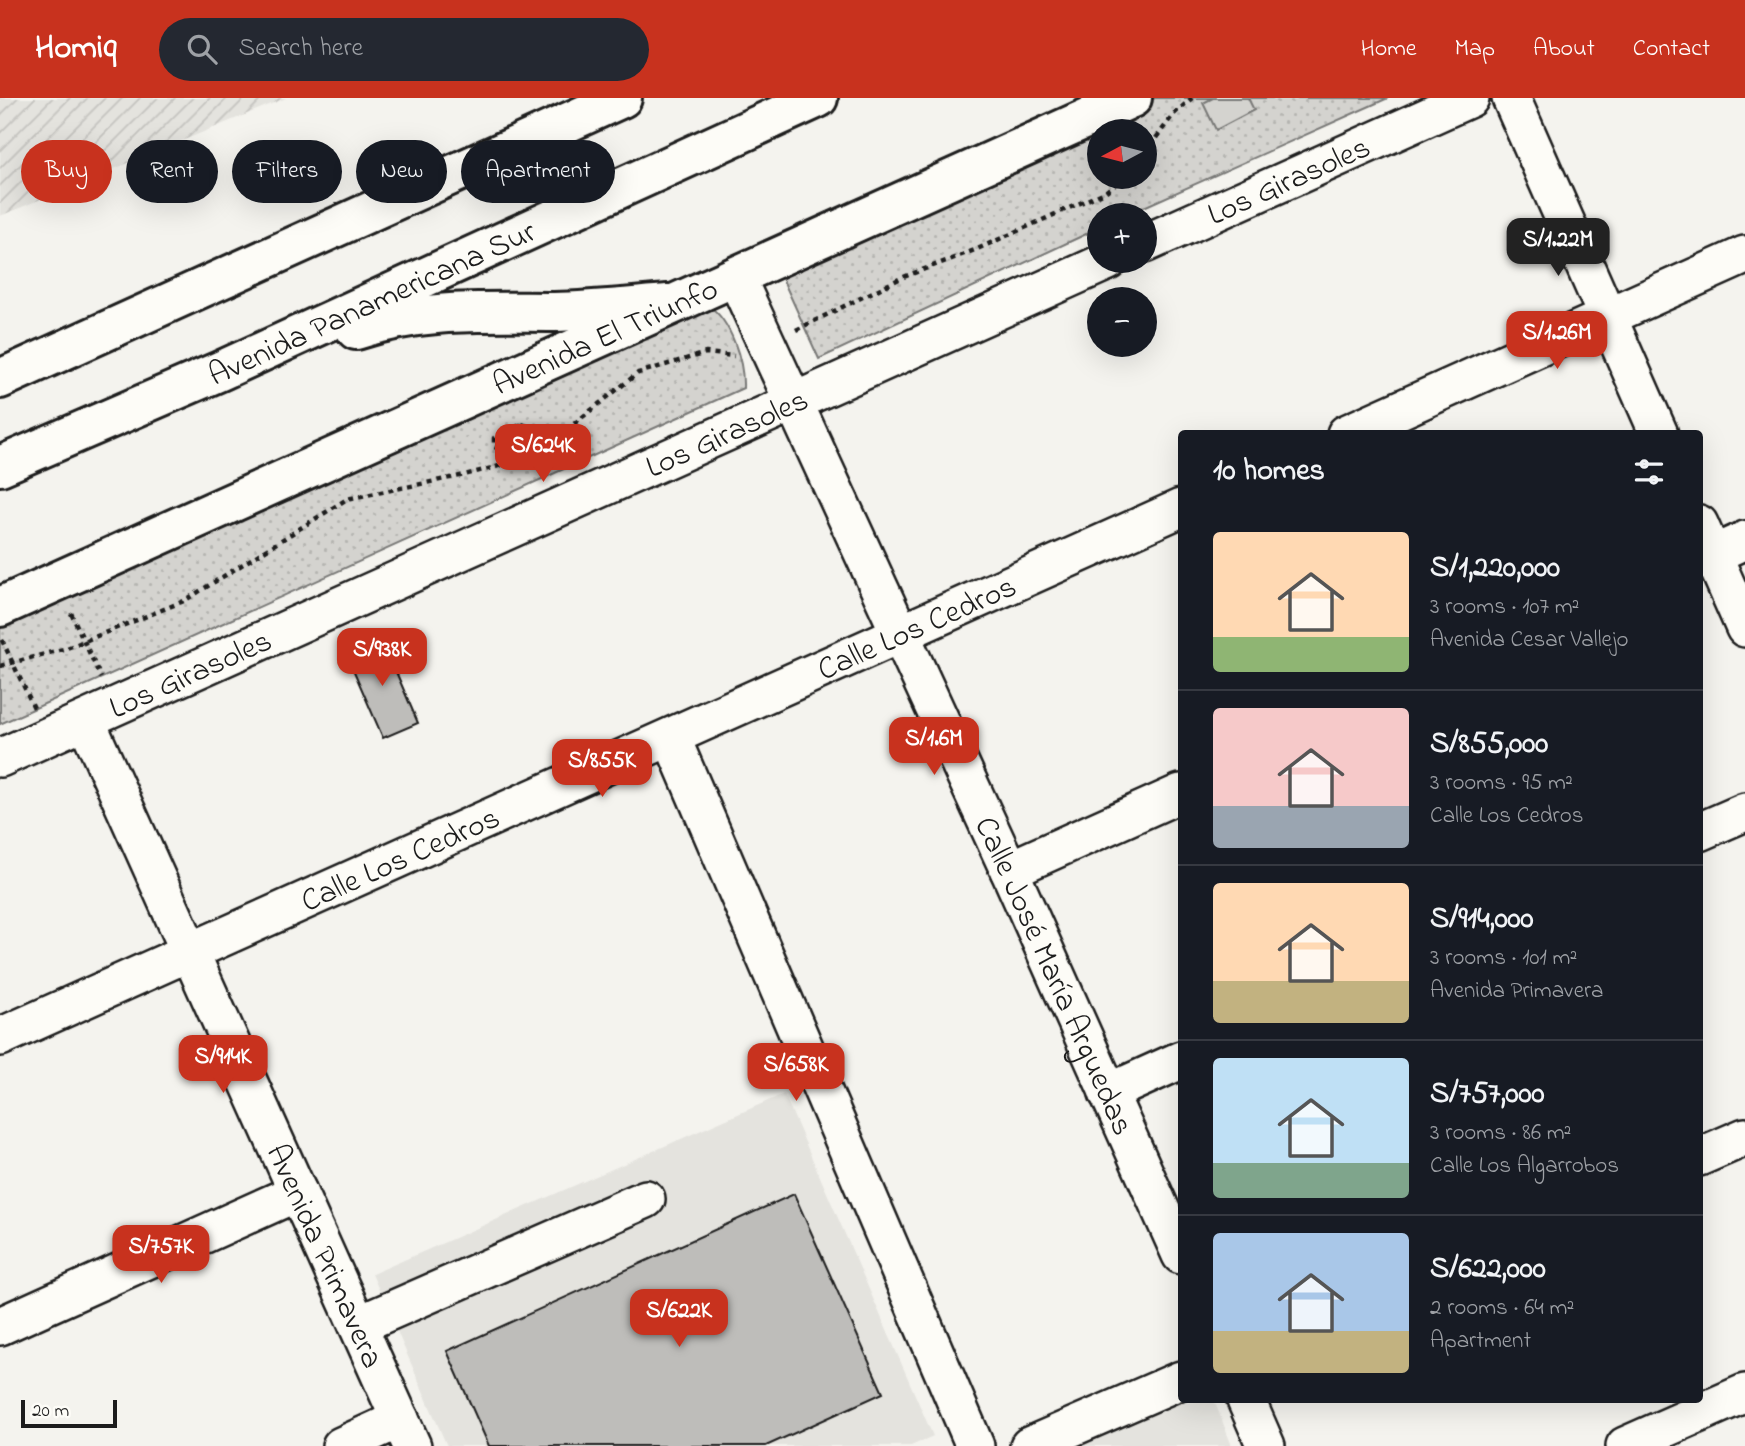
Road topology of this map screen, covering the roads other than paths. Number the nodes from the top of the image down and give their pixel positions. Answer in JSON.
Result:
{"nodes":[{"id":1,"x":622,"y":98,"type":"edge"},
{"id":2,"x":818,"y":98,"type":"edge"},
{"id":3,"x":1132,"y":98,"type":"edge"},
{"id":4,"x":1470,"y":98,"type":"edge"},
{"id":5,"x":1511,"y":98,"type":"edge"},
{"id":6,"x":1157,"y":238,"type":"edge"},
{"id":7,"x":1745,"y":255,"type":"edge"},
{"id":8,"x":1087,"y":270,"type":"edge"},
{"id":9,"x":736,"y":277,"type":"junction"},
{"id":10,"x":668,"y":304,"type":"junction"},
{"id":11,"x":1607,"y":317,"type":"junction"},
{"id":12,"x":220,"y":371,"type":"junction"},
{"id":13,"x":0,"y":379,"type":"edge"},
{"id":14,"x":792,"y":403,"type":"junction"},
{"id":15,"x":1355,"y":430,"type":"edge"},
{"id":16,"x":1657,"y":430,"type":"edge"},
{"id":17,"x":0,"y":466,"type":"edge"},
{"id":18,"x":1178,"y":509,"type":"edge"},
{"id":19,"x":1714,"y":545,"type":"edge"},
{"id":20,"x":0,"y":607,"type":"edge"},
{"id":21,"x":1745,"y":628,"type":"edge"},
{"id":22,"x":900,"y":634,"type":"junction"},
{"id":23,"x":100,"y":714,"type":"junction"},
{"id":24,"x":671,"y":737,"type":"junction"},
{"id":25,"x":0,"y":758,"type":"edge"},
{"id":26,"x":1178,"y":794,"type":"edge"},
{"id":27,"x":1745,"y":811,"type":"edge"},
{"id":28,"x":1703,"y":830,"type":"edge"},
{"id":29,"x":1009,"y":870,"type":"junction"},
{"id":30,"x":190,"y":952,"type":"junction"},
{"id":31,"x":0,"y":1037,"type":"edge"},
{"id":32,"x":1178,"y":1061,"type":"edge"},
{"id":33,"x":1108,"y":1093,"type":"junction"},
{"id":34,"x":1745,"y":1137,"type":"edge"},
{"id":35,"x":1703,"y":1155,"type":"edge"},
{"id":36,"x":298,"y":1192,"type":"junction"},
{"id":37,"x":646,"y":1199,"type":"dead end"},
{"id":38,"x":1178,"y":1248,"type":"edge"},
{"id":39,"x":358,"y":1325,"type":"junction"},
{"id":40,"x":0,"y":1326,"type":"edge"},
{"id":41,"x":1178,"y":1381,"type":"edge"},
{"id":42,"x":1745,"y":1393,"type":"edge"},
{"id":43,"x":1247,"y":1403,"type":"edge"},
{"id":44,"x":406,"y":1433,"type":"edge"},
{"id":45,"x":341,"y":1446,"type":"edge"},
{"id":46,"x":975,"y":1446,"type":"edge"},
{"id":47,"x":1029,"y":1446,"type":"edge"},
{"id":48,"x":1266,"y":1446,"type":"edge"},
{"id":49,"x":1625,"y":1446,"type":"edge"}],
"edges":[{"from":1,"to":13,"type":"main road"},
{"from":2,"to":12,"type":"main road","name":"Avenida Panamericana Sur"},
{"from":3,"to":9,"type":"main road","name":"Avenida El Triunfo"},
{"from":4,"to":6,"type":"street","name":"Los Girasoles"},
{"from":5,"to":11,"type":"street"},
{"from":7,"to":11,"type":"street"},
{"from":8,"to":14,"type":"street","name":"Los Girasoles"},
{"from":9,"to":10,"type":"main road","name":"Avenida El Triunfo"},
{"from":9,"to":14,"type":"street","name":"Calle José María Arguedas"},
{"from":10,"to":12,"type":"main road"},
{"from":10,"to":20,"type":"main road","name":"Avenida El Triunfo"},
{"from":11,"to":15,"type":"street"},
{"from":11,"to":16,"type":"street"},
{"from":12,"to":17,"type":"main road","name":"Avenida Panamericana Sur"},
{"from":14,"to":22,"type":"street","name":"Calle José María Arguedas"},
{"from":14,"to":23,"type":"street","name":"Los Girasoles"},
{"from":18,"to":22,"type":"street","name":"Calle Los Cedros"},
{"from":19,"to":21,"type":"street"},
{"from":22,"to":24,"type":"street","name":"Calle Los Cedros"},
{"from":22,"to":29,"type":"street","name":"Calle José María Arguedas"},
{"from":23,"to":25,"type":"street","name":"Los Girasoles"},
{"from":23,"to":30,"type":"street","name":"Avenida Primavera"},
{"from":24,"to":30,"type":"street","name":"Calle Los Cedros"},
{"from":24,"to":46,"type":"street"},
{"from":26,"to":29,"type":"street"},
{"from":27,"to":28,"type":"street"},
{"from":29,"to":33,"type":"street","name":"Calle José María Arguedas"},
{"from":30,"to":31,"type":"street","name":"Calle Los Cedros"},
{"from":30,"to":36,"type":"street","name":"Avenida Primavera"},
{"from":32,"to":33,"type":"street"},
{"from":33,"to":38,"type":"street","name":"Calle José María Arguedas"},
{"from":34,"to":35,"type":"street"},
{"from":36,"to":39,"type":"street","name":"Avenida Primavera"},
{"from":36,"to":40,"type":"street"},
{"from":37,"to":39,"type":"street"},
{"from":39,"to":44,"type":"street","name":"Avenida Primavera"},
{"from":41,"to":47,"type":"street"},
{"from":42,"to":49,"type":"street"},
{"from":43,"to":48,"type":"street"},
{"from":44,"to":45,"type":"street"}]}
